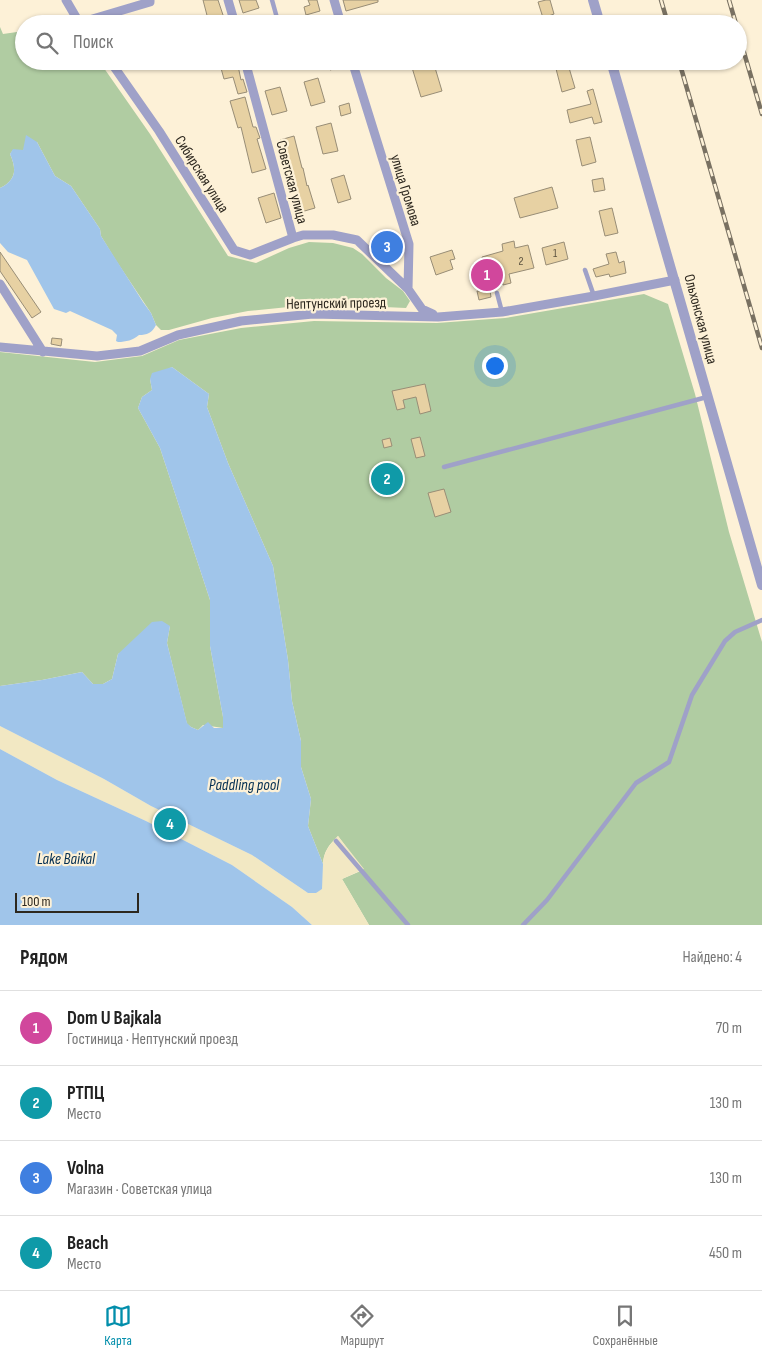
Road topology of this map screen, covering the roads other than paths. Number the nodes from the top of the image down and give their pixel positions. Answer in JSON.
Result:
{"nodes":[{"id":1,"x":66,"y":0,"type":"edge"},
{"id":2,"x":150,"y":0,"type":"edge"},
{"id":3,"x":228,"y":0,"type":"edge"},
{"id":4,"x":272,"y":0,"type":"edge"},
{"id":5,"x":334,"y":0,"type":"edge"},
{"id":6,"x":593,"y":0,"type":"edge"},
{"id":7,"x":75,"y":15,"type":"edge"},
{"id":8,"x":107,"y":15,"type":"edge"},
{"id":9,"x":232,"y":15,"type":"edge"},
{"id":10,"x":276,"y":15,"type":"edge"},
{"id":11,"x":338,"y":15,"type":"edge"},
{"id":12,"x":597,"y":15,"type":"edge"},
{"id":13,"x":116,"y":70,"type":"edge"},
{"id":14,"x":247,"y":70,"type":"edge"},
{"id":15,"x":355,"y":70,"type":"edge"},
{"id":16,"x":614,"y":70,"type":"edge"},
{"id":17,"x":293,"y":238,"type":"junction"},
{"id":18,"x":585,"y":270,"type":"dead end"},
{"id":19,"x":675,"y":280,"type":"junction"},
{"id":20,"x":0,"y":284,"type":"edge"},
{"id":21,"x":408,"y":289,"type":"junction"},
{"id":22,"x":497,"y":293,"type":"dead end"},
{"id":23,"x":594,"y":296,"type":"junction"},
{"id":24,"x":502,"y":312,"type":"junction"},
{"id":25,"x":438,"y":317,"type":"junction"},
{"id":26,"x":0,"y":347,"type":"edge"},
{"id":27,"x":43,"y":352,"type":"junction"},
{"id":28,"x":707,"y":397,"type":"junction"},
{"id":29,"x":444,"y":467,"type":"dead end"},
{"id":30,"x":762,"y":585,"type":"edge"},
{"id":31,"x":762,"y":620,"type":"edge"},
{"id":32,"x":336,"y":841,"type":"dead end"},
{"id":33,"x":408,"y":925,"type":"edge"},
{"id":34,"x":523,"y":925,"type":"edge"}],
"edges":[{"from":1,"to":7,"type":"street"},
{"from":2,"to":8,"type":"street"},
{"from":3,"to":9,"type":"street"},
{"from":4,"to":10,"type":"lane"},
{"from":5,"to":11,"type":"street"},
{"from":6,"to":12,"type":"street"},
{"from":13,"to":17,"type":"street","name":"Сибирская улица"},
{"from":14,"to":17,"type":"street","name":"Советская улица"},
{"from":15,"to":21,"type":"street","name":"улица Громова"},
{"from":16,"to":19,"type":"street","name":"Ольхонская улица"},
{"from":17,"to":21,"type":"street","name":"Советская улица"},
{"from":18,"to":23,"type":"lane"},
{"from":19,"to":23,"type":"street","name":"Нептунский проезд"},
{"from":19,"to":28,"type":"street","name":"Ольхонская улица"},
{"from":20,"to":27,"type":"street"},
{"from":21,"to":25,"type":"street"},
{"from":22,"to":24,"type":"lane"},
{"from":23,"to":24,"type":"street","name":"Нептунский проезд"},
{"from":24,"to":25,"type":"street","name":"Нептунский проезд"},
{"from":25,"to":27,"type":"street","name":"Нептунский проезд"},
{"from":26,"to":27,"type":"street","name":"Нептунский проезд"},
{"from":28,"to":29,"type":"lane"},
{"from":28,"to":30,"type":"street","name":"Ольхонская улица"},
{"from":31,"to":34,"type":"lane"},
{"from":32,"to":33,"type":"lane"}]}
